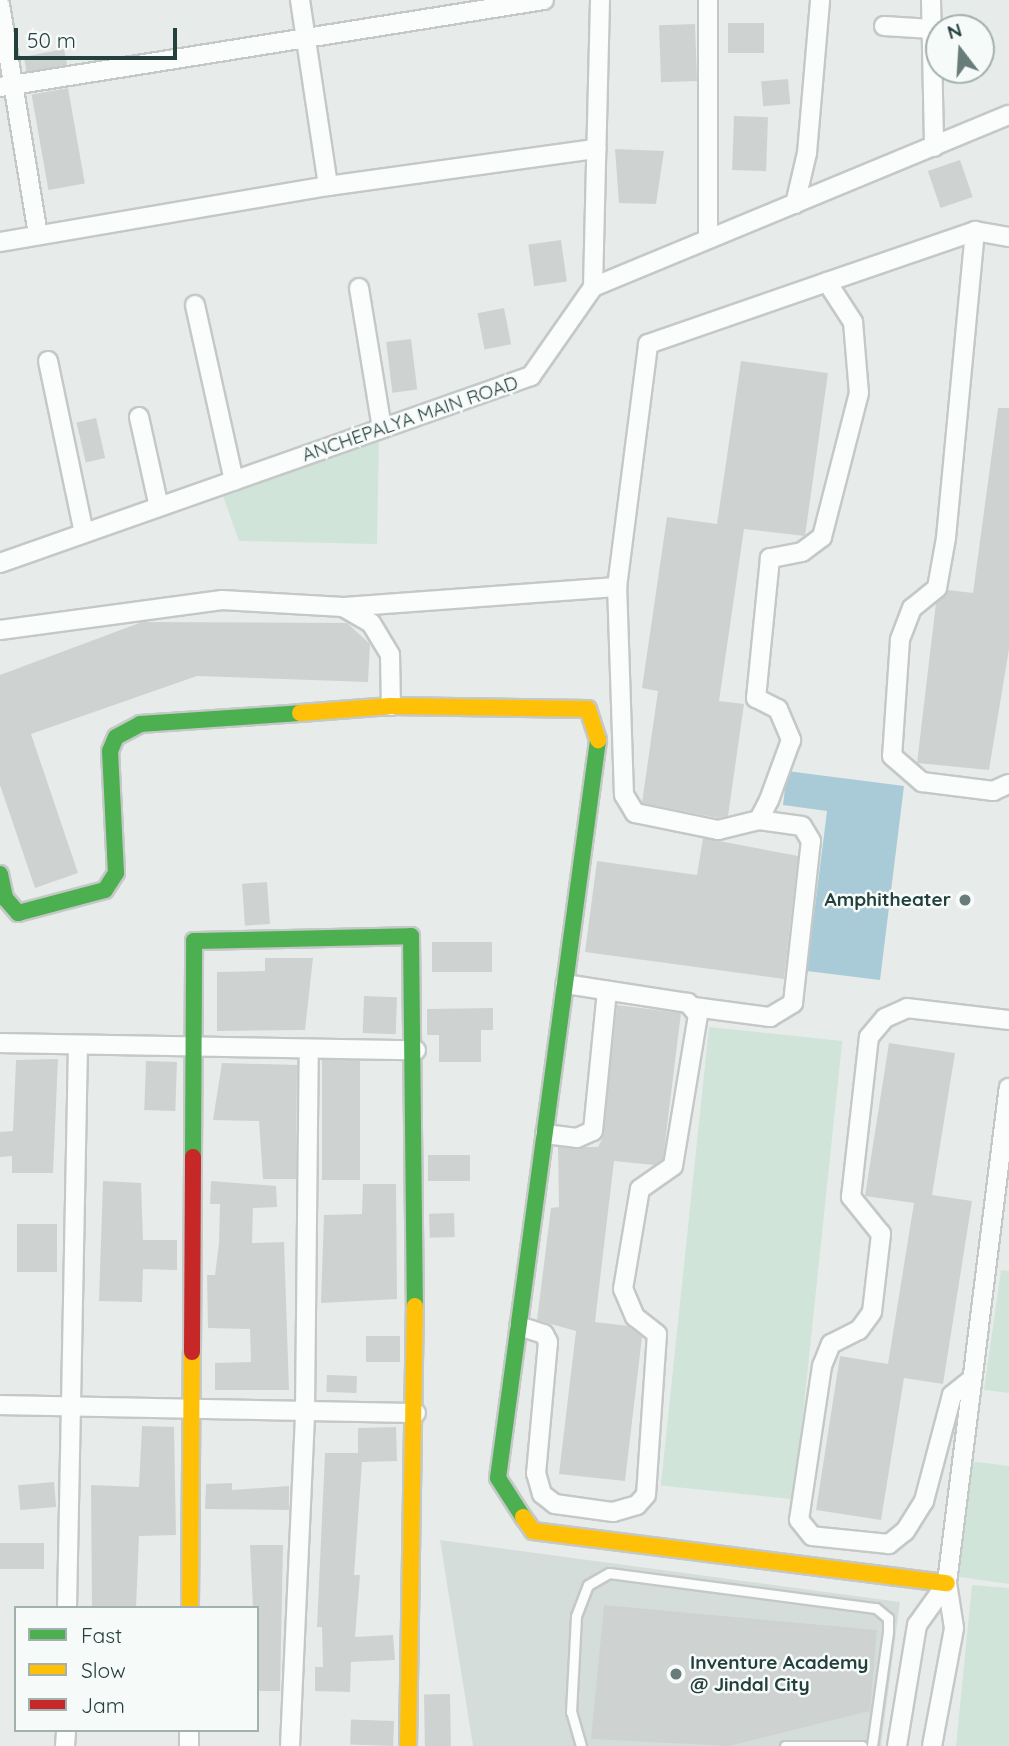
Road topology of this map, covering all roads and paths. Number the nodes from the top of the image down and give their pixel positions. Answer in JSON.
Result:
{"nodes":[{"id":1,"x":300,"y":0,"type":"edge"},
{"id":2,"x":544,"y":0,"type":"edge"},
{"id":3,"x":600,"y":0,"type":"edge"},
{"id":4,"x":708,"y":0,"type":"edge"},
{"id":5,"x":820,"y":0,"type":"edge"},
{"id":6,"x":0,"y":5,"type":"edge"},
{"id":7,"x":884,"y":26,"type":"dead end"},
{"id":8,"x":925,"y":29,"type":"edge"},
{"id":9,"x":306,"y":43,"type":"junction"},
{"id":10,"x":933,"y":84,"type":"edge"},
{"id":11,"x":6,"y":86,"type":"edge"},
{"id":12,"x":1009,"y":115,"type":"edge"},
{"id":13,"x":934,"y":147,"type":"junction"},
{"id":14,"x":596,"y":149,"type":"junction"},
{"id":15,"x":328,"y":186,"type":"junction"},
{"id":16,"x":795,"y":204,"type":"junction"},
{"id":17,"x":975,"y":231,"type":"junction"},
{"id":18,"x":38,"y":234,"type":"junction"},
{"id":19,"x":1009,"y":237,"type":"edge"},
{"id":20,"x":708,"y":239,"type":"junction"},
{"id":21,"x":0,"y":242,"type":"edge"},
{"id":22,"x":827,"y":282,"type":"junction"},
{"id":23,"x":593,"y":287,"type":"junction"},
{"id":24,"x":359,"y":288,"type":"dead end"},
{"id":25,"x":195,"y":305,"type":"dead end"},
{"id":26,"x":48,"y":361,"type":"dead end"},
{"id":27,"x":139,"y":417,"type":"dead end"},
{"id":28,"x":382,"y":428,"type":"junction"},
{"id":29,"x":234,"y":481,"type":"junction"},
{"id":30,"x":159,"y":507,"type":"junction"},
{"id":31,"x":84,"y":533,"type":"junction"},
{"id":32,"x":0,"y":563,"type":"edge"},
{"id":33,"x":617,"y":587,"type":"junction"},
{"id":34,"x":343,"y":607,"type":"junction"},
{"id":35,"x":0,"y":630,"type":"edge"},
{"id":36,"x":391,"y":706,"type":"junction"},
{"id":37,"x":1009,"y":784,"type":"edge"},
{"id":38,"x":759,"y":820,"type":"junction"},
{"id":39,"x":0,"y":874,"type":"edge"},
{"id":40,"x":565,"y":984,"type":"junction"},
{"id":41,"x":607,"y":991,"type":"junction"},
{"id":42,"x":694,"y":1007,"type":"junction"},
{"id":43,"x":1009,"y":1020,"type":"edge"},
{"id":44,"x":0,"y":1043,"type":"edge"},
{"id":45,"x":193,"y":1045,"type":"junction"},
{"id":46,"x":78,"y":1047,"type":"junction"},
{"id":47,"x":309,"y":1049,"type":"junction"},
{"id":48,"x":416,"y":1050,"type":"junction"},
{"id":49,"x":1009,"y":1087,"type":"edge"},
{"id":50,"x":545,"y":1134,"type":"junction"},
{"id":51,"x":519,"y":1326,"type":"junction"},
{"id":52,"x":972,"y":1380,"type":"junction"},
{"id":53,"x":0,"y":1405,"type":"edge"},
{"id":54,"x":69,"y":1405,"type":"junction"},
{"id":55,"x":191,"y":1408,"type":"junction"},
{"id":56,"x":305,"y":1410,"type":"junction"},
{"id":57,"x":416,"y":1413,"type":"junction"},
{"id":58,"x":947,"y":1583,"type":"junction"},
{"id":59,"x":67,"y":1606,"type":"edge"},
{"id":60,"x":190,"y":1606,"type":"edge"},
{"id":61,"x":290,"y":1746,"type":"edge"},
{"id":62,"x":408,"y":1746,"type":"edge"},
{"id":63,"x":581,"y":1746,"type":"edge"},
{"id":64,"x":785,"y":1746,"type":"edge"},
{"id":65,"x":862,"y":1746,"type":"edge"},
{"id":66,"x":872,"y":1746,"type":"edge"},
{"id":67,"x":897,"y":1746,"type":"edge"},
{"id":68,"x":932,"y":1746,"type":"edge"}],
"edges":[{"from":1,"to":9,"type":"street"},
{"from":2,"to":9,"type":"street"},
{"from":3,"to":14,"type":"street"},
{"from":4,"to":20,"type":"street"},
{"from":5,"to":16,"type":"street"},
{"from":6,"to":11,"type":"street"},
{"from":7,"to":8,"type":"street"},
{"from":9,"to":11,"type":"street"},
{"from":9,"to":15,"type":"street"},
{"from":10,"to":13,"type":"street"},
{"from":11,"to":18,"type":"street"},
{"from":12,"to":13,"type":"street"},
{"from":13,"to":16,"type":"street"},
{"from":14,"to":15,"type":"street"},
{"from":14,"to":23,"type":"street"},
{"from":15,"to":18,"type":"street"},
{"from":16,"to":20,"type":"street"},
{"from":17,"to":19,"type":"street"},
{"from":17,"to":22,"type":"street"},
{"from":17,"to":37,"type":"street"},
{"from":18,"to":21,"type":"street"},
{"from":20,"to":23,"type":"street"},
{"from":22,"to":33,"type":"street"},
{"from":22,"to":38,"type":"street"},
{"from":23,"to":28,"type":"street","name":"ANCHEPALYA MAIN ROAD"},
{"from":24,"to":28,"type":"street"},
{"from":25,"to":29,"type":"street"},
{"from":26,"to":31,"type":"street"},
{"from":27,"to":30,"type":"street"},
{"from":28,"to":29,"type":"street","name":"ANCHEPALYA MAIN ROAD"},
{"from":29,"to":30,"type":"street","name":"ANCHEPALYA MAIN ROAD"},
{"from":30,"to":31,"type":"street","name":"ANCHEPALYA MAIN ROAD"},
{"from":31,"to":32,"type":"street","name":"ANCHEPALYA MAIN ROAD"},
{"from":33,"to":34,"type":"street"},
{"from":33,"to":38,"type":"street"},
{"from":34,"to":35,"type":"street"},
{"from":34,"to":36,"type":"street"},
{"from":36,"to":39,"type":"street"},
{"from":36,"to":40,"type":"street"},
{"from":38,"to":42,"type":"street"},
{"from":40,"to":41,"type":"street"},
{"from":40,"to":50,"type":"street"},
{"from":41,"to":42,"type":"street"},
{"from":41,"to":50,"type":"street"},
{"from":42,"to":51,"type":"street"},
{"from":43,"to":52,"type":"street"},
{"from":44,"to":46,"type":"street"},
{"from":45,"to":46,"type":"street"},
{"from":45,"to":47,"type":"street"},
{"from":45,"to":48,"type":"street"},
{"from":45,"to":55,"type":"street"},
{"from":46,"to":54,"type":"street"},
{"from":47,"to":48,"type":"street"},
{"from":47,"to":56,"type":"street"},
{"from":48,"to":57,"type":"street"},
{"from":49,"to":52,"type":"street"},
{"from":50,"to":51,"type":"street"},
{"from":51,"to":58,"type":"street"},
{"from":52,"to":58,"type":"street"},
{"from":53,"to":54,"type":"street"},
{"from":54,"to":55,"type":"street"},
{"from":54,"to":59,"type":"street"},
{"from":55,"to":56,"type":"street"},
{"from":55,"to":60,"type":"street"},
{"from":56,"to":57,"type":"street"},
{"from":56,"to":61,"type":"street"},
{"from":57,"to":62,"type":"street"},
{"from":58,"to":67,"type":"street"},
{"from":58,"to":68,"type":"street"},
{"from":63,"to":66,"type":"lane"},
{"from":64,"to":65,"type":"lane"}]}
